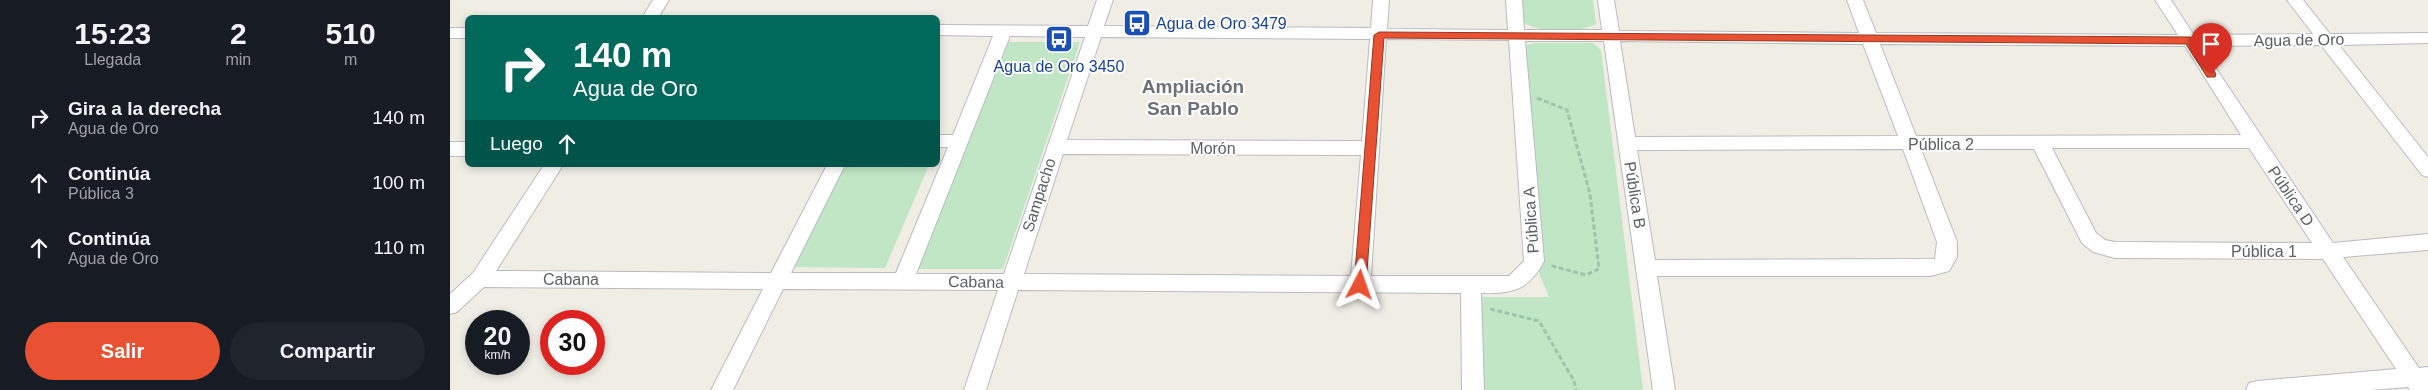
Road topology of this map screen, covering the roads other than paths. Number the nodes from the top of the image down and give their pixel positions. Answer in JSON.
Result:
{"nodes":[{"id":1,"x":661,"y":0,"type":"edge"},
{"id":2,"x":1105,"y":0,"type":"edge"},
{"id":3,"x":1381,"y":0,"type":"edge"},
{"id":4,"x":1514,"y":0,"type":"edge"},
{"id":5,"x":1606,"y":0,"type":"edge"},
{"id":6,"x":1855,"y":0,"type":"edge"},
{"id":7,"x":2163,"y":0,"type":"edge"},
{"id":8,"x":2295,"y":0,"type":"edge"},
{"id":9,"x":652,"y":15,"type":"edge"},
{"id":10,"x":940,"y":30,"type":"edge"},
{"id":11,"x":1004,"y":30,"type":"junction"},
{"id":12,"x":1095,"y":31,"type":"junction"},
{"id":13,"x":450,"y":33,"type":"edge"},
{"id":14,"x":465,"y":33,"type":"edge"},
{"id":15,"x":1379,"y":35,"type":"junction"},
{"id":16,"x":1517,"y":36,"type":"junction"},
{"id":17,"x":1611,"y":37,"type":"junction"},
{"id":18,"x":1870,"y":37,"type":"junction"},
{"id":19,"x":2428,"y":38,"type":"edge"},
{"id":20,"x":2326,"y":39,"type":"junction"},
{"id":21,"x":2189,"y":41,"type":"junction"},
{"id":22,"x":940,"y":141,"type":"edge"},
{"id":23,"x":959,"y":141,"type":"junction"},
{"id":24,"x":2254,"y":142,"type":"junction"},
{"id":25,"x":1627,"y":144,"type":"junction"},
{"id":26,"x":1910,"y":144,"type":"junction"},
{"id":27,"x":2041,"y":144,"type":"junction"},
{"id":28,"x":1055,"y":147,"type":"junction"},
{"id":29,"x":1370,"y":148,"type":"junction"},
{"id":30,"x":450,"y":149,"type":"edge"},
{"id":31,"x":465,"y":149,"type":"edge"},
{"id":32,"x":553,"y":167,"type":"edge"},
{"id":33,"x":835,"y":167,"type":"edge"},
{"id":34,"x":2428,"y":170,"type":"edge"},
{"id":35,"x":2428,"y":242,"type":"edge"},
{"id":36,"x":2328,"y":251,"type":"junction"},
{"id":37,"x":1646,"y":268,"type":"junction"},
{"id":38,"x":480,"y":279,"type":"junction"},
{"id":39,"x":777,"y":280,"type":"junction"},
{"id":40,"x":903,"y":280,"type":"junction"},
{"id":41,"x":1010,"y":282,"type":"junction"},
{"id":42,"x":1360,"y":285,"type":"junction"},
{"id":43,"x":1471,"y":285,"type":"junction"},
{"id":44,"x":450,"y":306,"type":"edge"},
{"id":45,"x":2421,"y":381,"type":"edge"},
{"id":46,"x":722,"y":390,"type":"edge"},
{"id":47,"x":975,"y":390,"type":"edge"},
{"id":48,"x":1472,"y":390,"type":"edge"},
{"id":49,"x":1664,"y":390,"type":"edge"},
{"id":50,"x":2257,"y":390,"type":"edge"}],
"edges":[{"from":1,"to":9,"type":"street"},
{"from":2,"to":12,"type":"street","name":"Sampacho"},
{"from":3,"to":15,"type":"street"},
{"from":4,"to":16,"type":"street","name":"Pública A"},
{"from":5,"to":17,"type":"street","name":"Pública B"},
{"from":6,"to":18,"type":"street"},
{"from":7,"to":21,"type":"street","name":"Pública D"},
{"from":8,"to":20,"type":"street"},
{"from":10,"to":11,"type":"street"},
{"from":11,"to":12,"type":"street"},
{"from":11,"to":23,"type":"street"},
{"from":12,"to":15,"type":"street"},
{"from":12,"to":28,"type":"street","name":"Sampacho"},
{"from":13,"to":14,"type":"street"},
{"from":15,"to":16,"type":"street"},
{"from":15,"to":29,"type":"street"},
{"from":16,"to":17,"type":"street"},
{"from":16,"to":43,"type":"street","name":"Pública A"},
{"from":17,"to":18,"type":"street","name":"Agua de Oro"},
{"from":17,"to":25,"type":"street","name":"Pública B"},
{"from":18,"to":21,"type":"street","name":"Agua de Oro"},
{"from":18,"to":26,"type":"street"},
{"from":19,"to":20,"type":"street","name":"Agua de Oro"},
{"from":20,"to":21,"type":"street","name":"Agua de Oro"},
{"from":20,"to":34,"type":"street"},
{"from":21,"to":24,"type":"street","name":"Pública D"},
{"from":22,"to":23,"type":"street"},
{"from":23,"to":40,"type":"street"},
{"from":24,"to":27,"type":"street","name":"Pública 2"},
{"from":24,"to":36,"type":"street","name":"Pública D"},
{"from":25,"to":26,"type":"street","name":"Pública 2"},
{"from":25,"to":37,"type":"street","name":"Pública B"},
{"from":26,"to":27,"type":"street","name":"Pública 2"},
{"from":26,"to":37,"type":"street"},
{"from":27,"to":36,"type":"street","name":"Pública 1"},
{"from":28,"to":29,"type":"street","name":"Morón"},
{"from":28,"to":41,"type":"street","name":"Sampacho"},
{"from":29,"to":42,"type":"street"},
{"from":30,"to":31,"type":"street"},
{"from":32,"to":38,"type":"street"},
{"from":33,"to":39,"type":"street"},
{"from":35,"to":36,"type":"street","name":"Pública 1"},
{"from":36,"to":45,"type":"street","name":"Pública D"},
{"from":37,"to":49,"type":"street","name":"Pública B"},
{"from":38,"to":39,"type":"street","name":"Cabana"},
{"from":38,"to":44,"type":"street"},
{"from":39,"to":40,"type":"street","name":"Cabana"},
{"from":39,"to":46,"type":"street"},
{"from":40,"to":41,"type":"street","name":"Cabana"},
{"from":41,"to":42,"type":"street","name":"Cabana"},
{"from":41,"to":47,"type":"street","name":"Sampacho"},
{"from":42,"to":43,"type":"street","name":"Cabana"},
{"from":43,"to":48,"type":"street"},
{"from":45,"to":50,"type":"street"}]}
